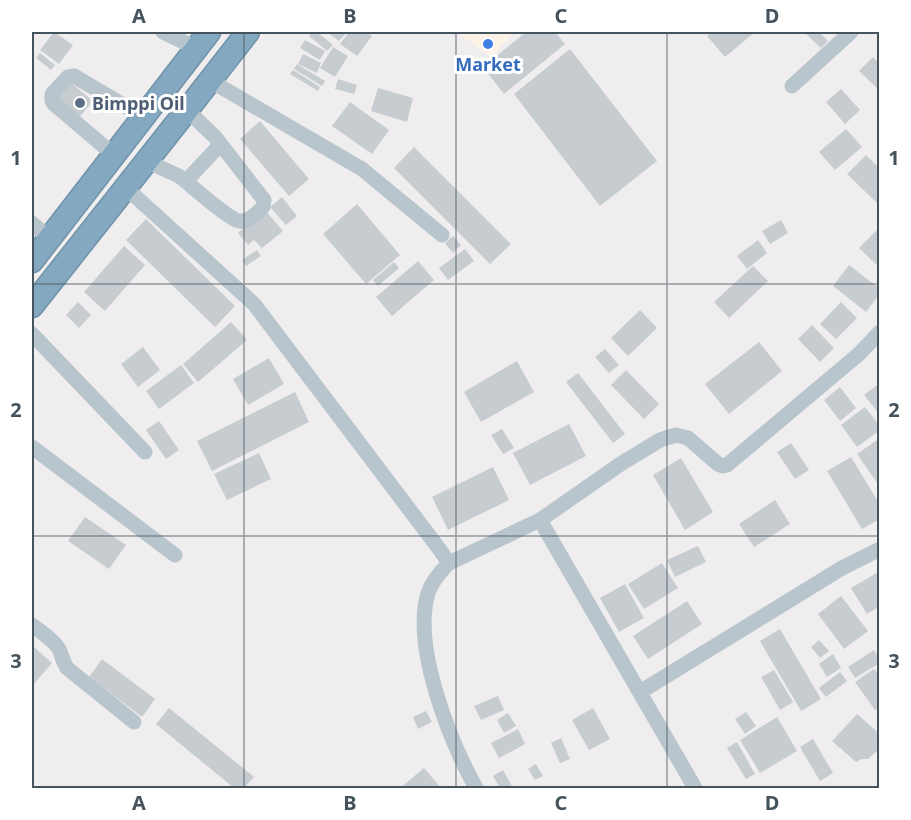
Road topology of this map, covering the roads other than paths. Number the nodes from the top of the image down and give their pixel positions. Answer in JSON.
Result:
{"nodes":[{"id":1,"x":163,"y":32,"type":"edge"},
{"id":2,"x":248,"y":32,"type":"edge"},
{"id":3,"x":851,"y":32,"type":"edge"},
{"id":4,"x":202,"y":40,"type":"edge"},
{"id":5,"x":209,"y":80,"type":"junction"},
{"id":6,"x":792,"y":86,"type":"dead end"},
{"id":7,"x":187,"y":110,"type":"junction"},
{"id":8,"x":142,"y":116,"type":"junction"},
{"id":9,"x":219,"y":142,"type":"junction"},
{"id":10,"x":114,"y":155,"type":"junction"},
{"id":11,"x":146,"y":162,"type":"junction"},
{"id":12,"x":184,"y":180,"type":"junction"},
{"id":13,"x":126,"y":188,"type":"junction"},
{"id":14,"x":32,"y":224,"type":"edge"},
{"id":15,"x":442,"y":235,"type":"dead end"},
{"id":16,"x":50,"y":238,"type":"junction"},
{"id":17,"x":32,"y":261,"type":"edge"},
{"id":18,"x":32,"y":306,"type":"edge"},
{"id":19,"x":879,"y":332,"type":"edge"},
{"id":20,"x":32,"y":334,"type":"edge"},
{"id":21,"x":32,"y":447,"type":"edge"},
{"id":22,"x":145,"y":452,"type":"dead end"},
{"id":23,"x":540,"y":520,"type":"junction"},
{"id":24,"x":879,"y":549,"type":"edge"},
{"id":25,"x":175,"y":555,"type":"dead end"},
{"id":26,"x":449,"y":563,"type":"junction"},
{"id":27,"x":32,"y":625,"type":"edge"},
{"id":28,"x":640,"y":692,"type":"junction"},
{"id":29,"x":134,"y":722,"type":"dead end"},
{"id":30,"x":476,"y":789,"type":"edge"},
{"id":31,"x":695,"y":789,"type":"edge"}],
"edges":[{"from":1,"to":4,"type":"street"},
{"from":2,"to":5,"type":"highway"},
{"from":3,"to":6,"type":"street"},
{"from":4,"to":8,"type":"highway"},
{"from":5,"to":7,"type":"highway"},
{"from":5,"to":15,"type":"street"},
{"from":7,"to":9,"type":"street"},
{"from":7,"to":11,"type":"highway"},
{"from":8,"to":10,"type":"highway"},
{"from":8,"to":10,"type":"street"},
{"from":9,"to":12,"type":"street"},
{"from":9,"to":12,"type":"street"},
{"from":10,"to":16,"type":"highway"},
{"from":11,"to":12,"type":"street"},
{"from":11,"to":13,"type":"highway"},
{"from":13,"to":18,"type":"highway"},
{"from":13,"to":26,"type":"street"},
{"from":14,"to":16,"type":"street"},
{"from":16,"to":17,"type":"highway"},
{"from":19,"to":23,"type":"street"},
{"from":20,"to":22,"type":"street"},
{"from":21,"to":25,"type":"street"},
{"from":23,"to":26,"type":"street"},
{"from":23,"to":28,"type":"street"},
{"from":24,"to":28,"type":"street"},
{"from":26,"to":30,"type":"street"},
{"from":27,"to":29,"type":"street"},
{"from":28,"to":31,"type":"street"}]}
